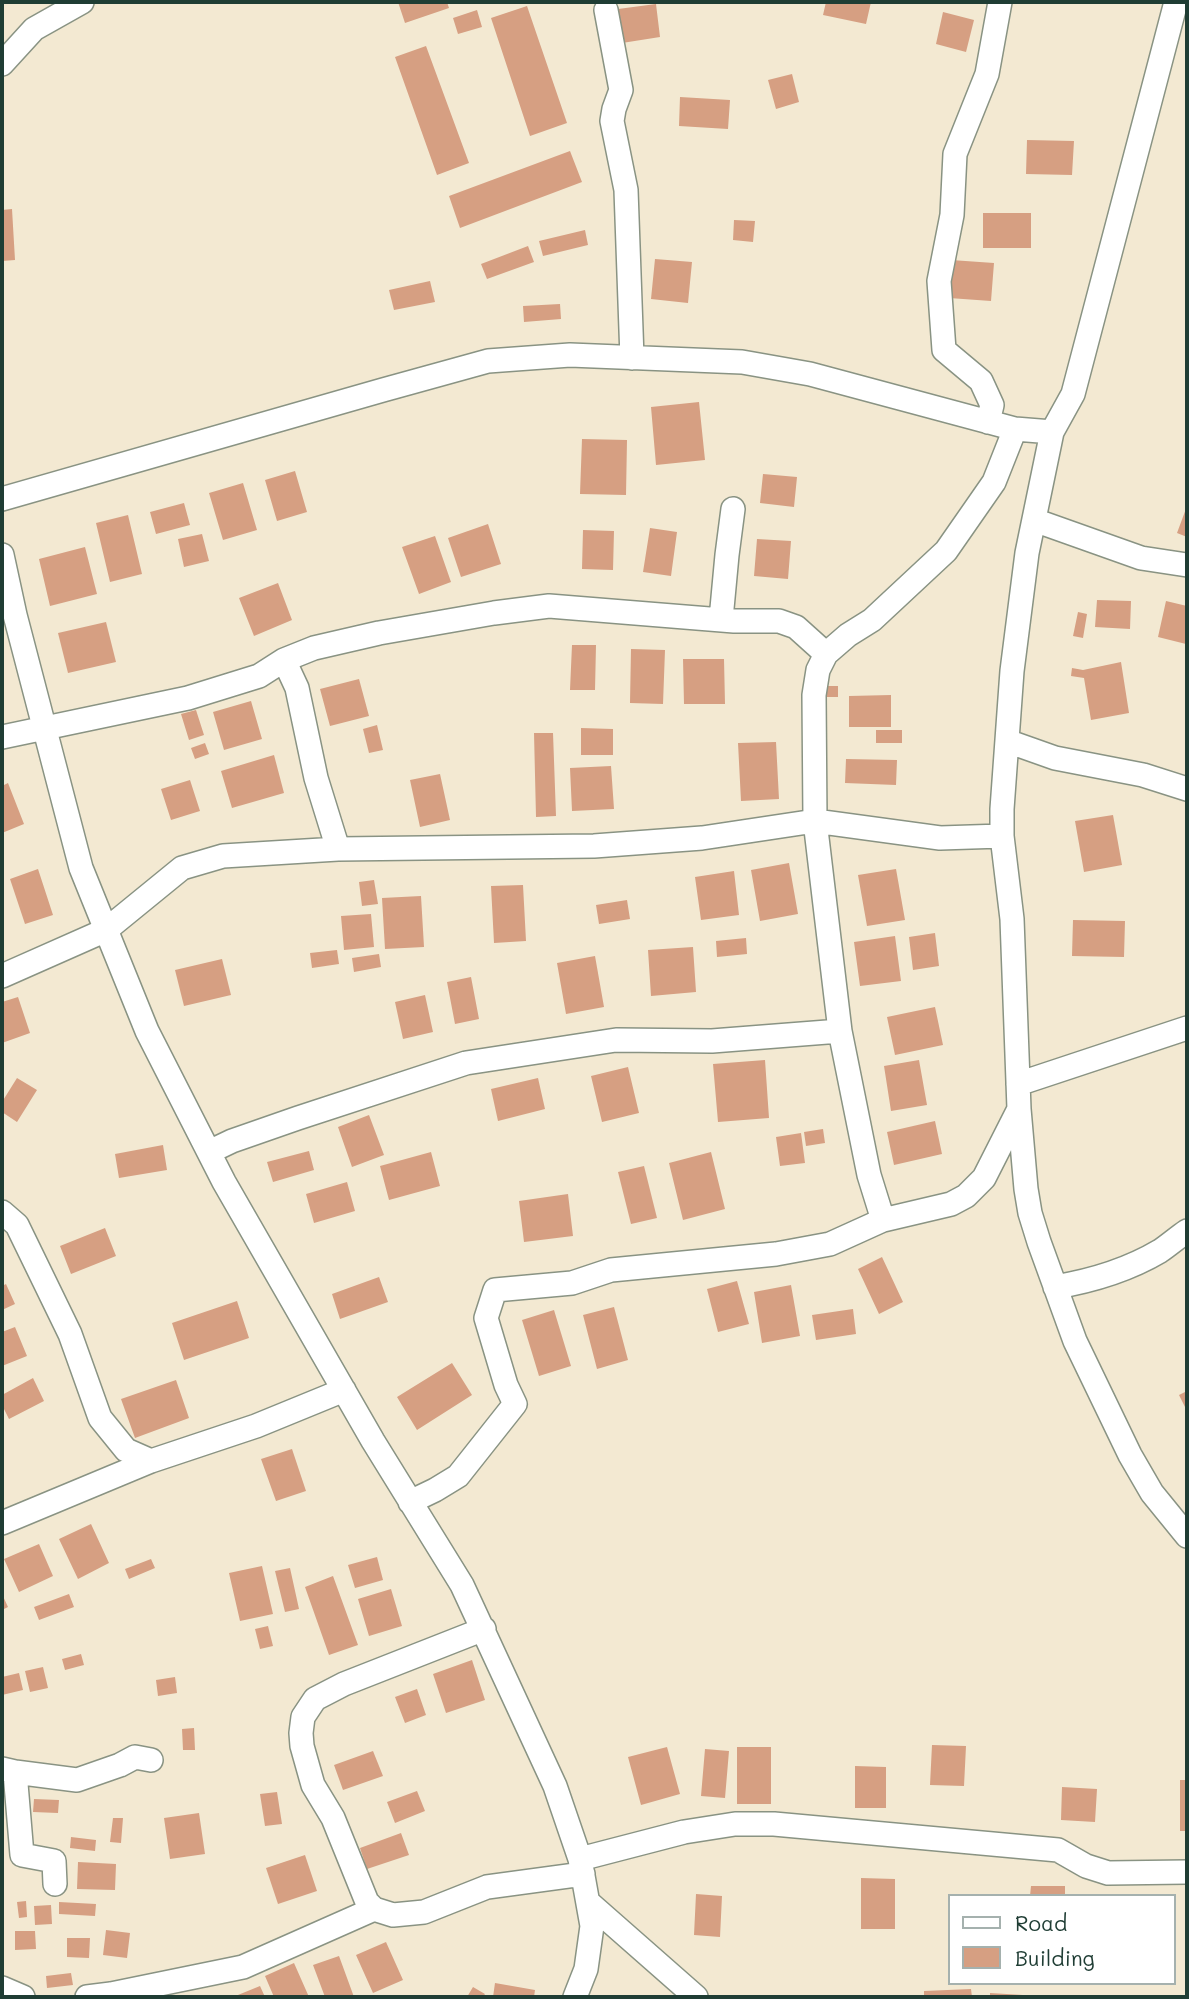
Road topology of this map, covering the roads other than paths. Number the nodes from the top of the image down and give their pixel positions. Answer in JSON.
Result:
{"nodes":[{"id":1,"x":82,"y":2,"type":"edge"},
{"id":2,"x":1000,"y":2,"type":"edge"},
{"id":3,"x":1176,"y":2,"type":"edge"},
{"id":4,"x":606,"y":10,"type":"dead end"},
{"id":5,"x":2,"y":64,"type":"edge"},
{"id":6,"x":632,"y":358,"type":"junction"},
{"id":7,"x":988,"y":422,"type":"junction"},
{"id":8,"x":1015,"y":429,"type":"junction"},
{"id":9,"x":1052,"y":432,"type":"junction"},
{"id":10,"x":2,"y":499,"type":"edge"},
{"id":11,"x":733,"y":509,"type":"dead end"},
{"id":12,"x":1034,"y":520,"type":"junction"},
{"id":13,"x":2,"y":555,"type":"edge"},
{"id":14,"x":1187,"y":565,"type":"edge"},
{"id":15,"x":721,"y":620,"type":"junction"},
{"id":16,"x":825,"y":654,"type":"junction"},
{"id":17,"x":284,"y":660,"type":"junction"},
{"id":18,"x":45,"y":729,"type":"junction"},
{"id":19,"x":2,"y":737,"type":"edge"},
{"id":20,"x":1007,"y":741,"type":"junction"},
{"id":21,"x":1187,"y":789,"type":"edge"},
{"id":22,"x":815,"y":821,"type":"junction"},
{"id":23,"x":1002,"y":836,"type":"junction"},
{"id":24,"x":338,"y":849,"type":"junction"},
{"id":25,"x":106,"y":930,"type":"junction"},
{"id":26,"x":2,"y":976,"type":"edge"},
{"id":27,"x":1187,"y":1028,"type":"edge"},
{"id":28,"x":840,"y":1031,"type":"junction"},
{"id":29,"x":1018,"y":1084,"type":"junction"},
{"id":30,"x":1020,"y":1109,"type":"junction"},
{"id":31,"x":209,"y":1152,"type":"junction"},
{"id":32,"x":2,"y":1212,"type":"edge"},
{"id":33,"x":883,"y":1220,"type":"junction"},
{"id":34,"x":1183,"y":1238,"type":"edge"},
{"id":35,"x":1055,"y":1287,"type":"junction"},
{"id":36,"x":344,"y":1390,"type":"junction"},
{"id":37,"x":151,"y":1461,"type":"junction"},
{"id":38,"x":410,"y":1502,"type":"junction"},
{"id":39,"x":2,"y":1523,"type":"edge"},
{"id":40,"x":1187,"y":1536,"type":"edge"},
{"id":41,"x":484,"y":1629,"type":"junction"},
{"id":42,"x":151,"y":1760,"type":"dead end"},
{"id":43,"x":8,"y":1770,"type":"edge"},
{"id":44,"x":581,"y":1867,"type":"junction"},
{"id":45,"x":1187,"y":1872,"type":"edge"},
{"id":46,"x":55,"y":1884,"type":"dead end"},
{"id":47,"x":588,"y":1902,"type":"junction"},
{"id":48,"x":374,"y":1909,"type":"junction"},
{"id":49,"x":2,"y":1988,"type":"edge"},
{"id":50,"x":23,"y":1997,"type":"edge"},
{"id":51,"x":87,"y":1997,"type":"edge"},
{"id":52,"x":575,"y":1997,"type":"edge"},
{"id":53,"x":696,"y":1997,"type":"edge"}],
"edges":[{"from":1,"to":5,"type":"street"},
{"from":2,"to":7,"type":"street"},
{"from":3,"to":9,"type":"street"},
{"from":4,"to":6,"type":"street"},
{"from":6,"to":7,"type":"street"},
{"from":6,"to":10,"type":"street"},
{"from":7,"to":8,"type":"street"},
{"from":8,"to":9,"type":"street"},
{"from":8,"to":16,"type":"street"},
{"from":9,"to":12,"type":"street"},
{"from":11,"to":15,"type":"street"},
{"from":12,"to":14,"type":"street"},
{"from":12,"to":20,"type":"street"},
{"from":13,"to":18,"type":"street"},
{"from":15,"to":16,"type":"street"},
{"from":15,"to":17,"type":"street"},
{"from":16,"to":22,"type":"street"},
{"from":17,"to":18,"type":"street"},
{"from":17,"to":24,"type":"street"},
{"from":18,"to":19,"type":"street"},
{"from":18,"to":25,"type":"street"},
{"from":20,"to":21,"type":"street"},
{"from":20,"to":23,"type":"street"},
{"from":22,"to":23,"type":"street"},
{"from":22,"to":24,"type":"street"},
{"from":22,"to":28,"type":"street"},
{"from":23,"to":29,"type":"street"},
{"from":24,"to":25,"type":"street"},
{"from":25,"to":26,"type":"street"},
{"from":25,"to":31,"type":"street"},
{"from":27,"to":29,"type":"street"},
{"from":28,"to":31,"type":"street"},
{"from":28,"to":33,"type":"street"},
{"from":29,"to":30,"type":"street"},
{"from":30,"to":33,"type":"street"},
{"from":30,"to":35,"type":"street"},
{"from":31,"to":36,"type":"street"},
{"from":32,"to":37,"type":"street"},
{"from":33,"to":38,"type":"street"},
{"from":34,"to":35,"type":"street"},
{"from":35,"to":40,"type":"street"},
{"from":36,"to":37,"type":"street"},
{"from":36,"to":38,"type":"street"},
{"from":37,"to":39,"type":"street"},
{"from":38,"to":41,"type":"street"},
{"from":41,"to":44,"type":"street"},
{"from":41,"to":48,"type":"street"},
{"from":42,"to":43,"type":"street"},
{"from":43,"to":46,"type":"street"},
{"from":44,"to":45,"type":"street"},
{"from":44,"to":47,"type":"street"},
{"from":44,"to":48,"type":"street"},
{"from":47,"to":52,"type":"street"},
{"from":47,"to":53,"type":"street"},
{"from":48,"to":51,"type":"street"},
{"from":49,"to":50,"type":"street"}]}
